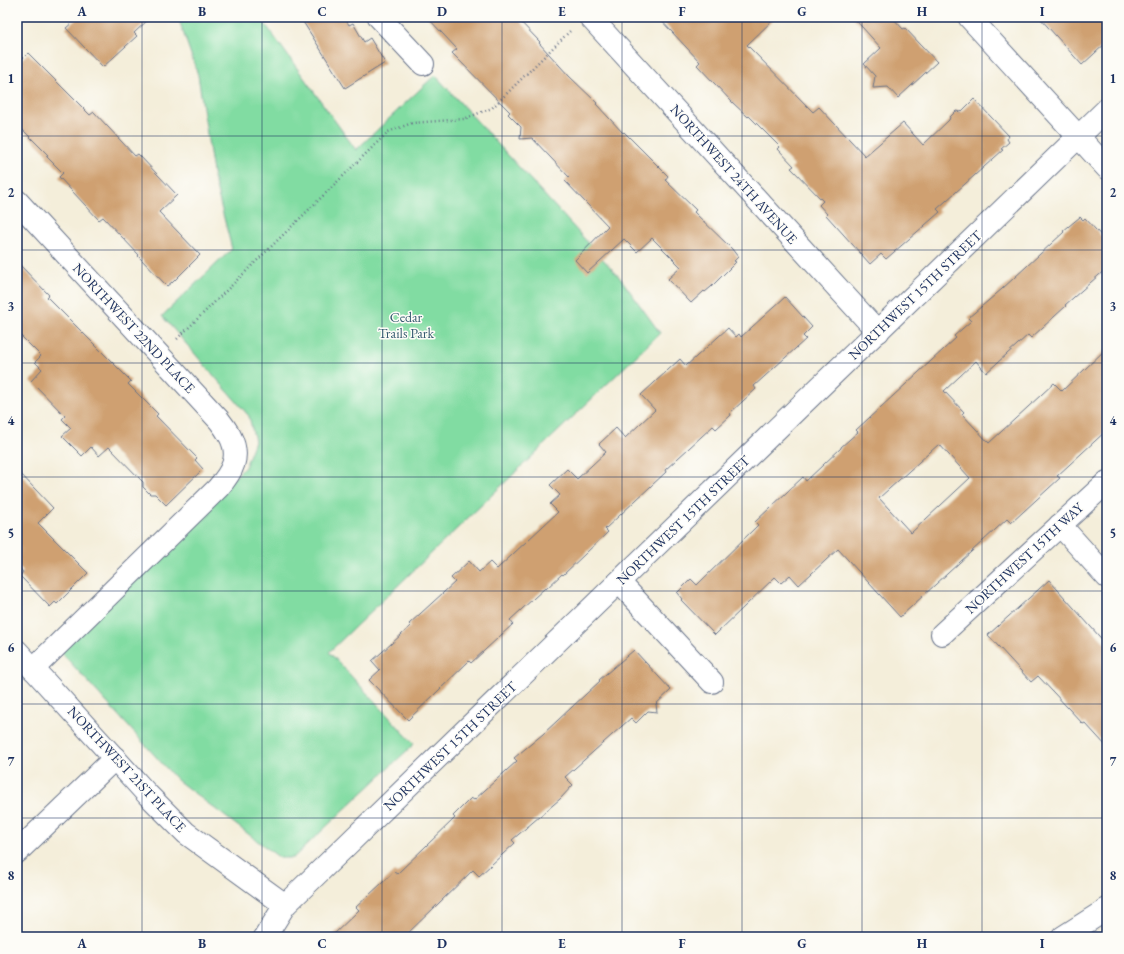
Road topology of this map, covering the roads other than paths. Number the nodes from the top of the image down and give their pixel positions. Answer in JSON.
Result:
{"nodes":[{"id":1,"x":379,"y":17,"type":"edge"},
{"id":2,"x":969,"y":17,"type":"edge"},
{"id":3,"x":581,"y":23,"type":"edge"},
{"id":4,"x":423,"y":64,"type":"dead end"},
{"id":5,"x":1107,"y":109,"type":"edge"},
{"id":6,"x":1078,"y":137,"type":"junction"},
{"id":7,"x":1107,"y":168,"type":"edge"},
{"id":8,"x":17,"y":202,"type":"edge"},
{"id":9,"x":878,"y":332,"type":"junction"},
{"id":10,"x":1107,"y":482,"type":"edge"},
{"id":11,"x":1060,"y":525,"type":"junction"},
{"id":12,"x":1107,"y":577,"type":"edge"},
{"id":13,"x":619,"y":582,"type":"junction"},
{"id":14,"x":942,"y":634,"type":"dead end"},
{"id":15,"x":17,"y":652,"type":"edge"},
{"id":16,"x":33,"y":669,"type":"junction"},
{"id":17,"x":712,"y":682,"type":"dead end"},
{"id":18,"x":115,"y":758,"type":"junction"},
{"id":19,"x":17,"y":852,"type":"edge"},
{"id":20,"x":285,"y":905,"type":"junction"},
{"id":21,"x":1107,"y":909,"type":"edge"},
{"id":22,"x":1068,"y":936,"type":"edge"},
{"id":23,"x":265,"y":937,"type":"edge"}],
"edges":[{"from":1,"to":4,"type":"street"},
{"from":2,"to":6,"type":"street"},
{"from":3,"to":9,"type":"street","name":"NORTHWEST 24TH AVENUE"},
{"from":5,"to":6,"type":"street","name":"NORTHWEST 15TH STREET"},
{"from":6,"to":7,"type":"street"},
{"from":6,"to":9,"type":"street","name":"NORTHWEST 15TH STREET"},
{"from":8,"to":16,"type":"street","name":"NORTHWEST 22ND PLACE"},
{"from":9,"to":13,"type":"street","name":"NORTHWEST 15TH STREET"},
{"from":10,"to":11,"type":"street","name":"NORTHWEST 15TH WAY"},
{"from":11,"to":12,"type":"street"},
{"from":11,"to":14,"type":"street","name":"NORTHWEST 15TH WAY"},
{"from":13,"to":17,"type":"street"},
{"from":13,"to":20,"type":"street","name":"NORTHWEST 15TH STREET"},
{"from":15,"to":16,"type":"street","name":"NORTHWEST 21ST PLACE"},
{"from":16,"to":18,"type":"street","name":"NORTHWEST 21ST PLACE"},
{"from":18,"to":19,"type":"street"},
{"from":18,"to":20,"type":"street","name":"NORTHWEST 21ST PLACE"},
{"from":20,"to":23,"type":"street","name":"NORTHWEST 15TH STREET"},
{"from":21,"to":22,"type":"street"}]}
